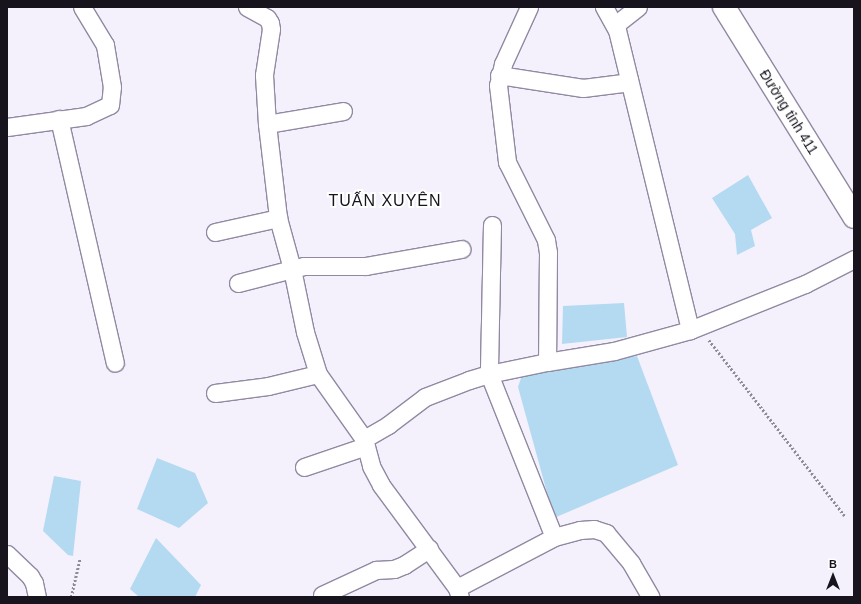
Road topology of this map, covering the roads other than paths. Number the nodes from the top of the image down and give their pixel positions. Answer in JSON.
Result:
{"nodes":[{"id":1,"x":82,"y":7,"type":"edge"},
{"id":2,"x":247,"y":7,"type":"edge"},
{"id":3,"x":529,"y":7,"type":"edge"},
{"id":4,"x":604,"y":7,"type":"edge"},
{"id":5,"x":638,"y":7,"type":"edge"},
{"id":6,"x":724,"y":7,"type":"edge"},
{"id":7,"x":615,"y":25,"type":"junction"},
{"id":8,"x":499,"y":75,"type":"junction"},
{"id":9,"x":629,"y":79,"type":"junction"},
{"id":10,"x":343,"y":111,"type":"dead end"},
{"id":11,"x":59,"y":119,"type":"junction"},
{"id":12,"x":267,"y":124,"type":"junction"},
{"id":13,"x":7,"y":127,"type":"edge"},
{"id":14,"x":854,"y":217,"type":"edge"},
{"id":15,"x":278,"y":218,"type":"junction"},
{"id":16,"x":492,"y":225,"type":"dead end"},
{"id":17,"x":215,"y":232,"type":"dead end"},
{"id":18,"x":461,"y":249,"type":"dead end"},
{"id":19,"x":854,"y":260,"type":"edge"},
{"id":20,"x":292,"y":268,"type":"junction"},
{"id":21,"x":238,"y":283,"type":"dead end"},
{"id":22,"x":694,"y":329,"type":"junction"},
{"id":23,"x":547,"y":362,"type":"junction"},
{"id":24,"x":115,"y":363,"type":"dead end"},
{"id":25,"x":318,"y":374,"type":"junction"},
{"id":26,"x":489,"y":374,"type":"junction"},
{"id":27,"x":215,"y":393,"type":"dead end"},
{"id":28,"x":365,"y":443,"type":"junction"},
{"id":29,"x":304,"y":467,"type":"dead end"},
{"id":30,"x":554,"y":537,"type":"junction"},
{"id":31,"x":429,"y":549,"type":"junction"},
{"id":32,"x":7,"y":554,"type":"edge"},
{"id":33,"x":458,"y":592,"type":"edge"},
{"id":34,"x":322,"y":596,"type":"dead end"},
{"id":35,"x":37,"y":597,"type":"edge"},
{"id":36,"x":651,"y":597,"type":"edge"}],
"edges":[{"from":1,"to":11,"type":"street"},
{"from":2,"to":12,"type":"street"},
{"from":3,"to":8,"type":"street"},
{"from":4,"to":7,"type":"street"},
{"from":5,"to":7,"type":"street"},
{"from":6,"to":14,"type":"main road","name":"Đường tỉnh 411"},
{"from":7,"to":9,"type":"street"},
{"from":8,"to":9,"type":"street"},
{"from":8,"to":23,"type":"street"},
{"from":9,"to":22,"type":"street"},
{"from":10,"to":12,"type":"street"},
{"from":11,"to":13,"type":"street"},
{"from":11,"to":24,"type":"street"},
{"from":12,"to":15,"type":"street"},
{"from":15,"to":17,"type":"street"},
{"from":15,"to":20,"type":"street"},
{"from":16,"to":26,"type":"street"},
{"from":18,"to":20,"type":"street"},
{"from":19,"to":22,"type":"street"},
{"from":20,"to":21,"type":"street"},
{"from":20,"to":25,"type":"street"},
{"from":22,"to":23,"type":"street"},
{"from":23,"to":26,"type":"street"},
{"from":25,"to":27,"type":"street"},
{"from":25,"to":28,"type":"street"},
{"from":26,"to":28,"type":"street"},
{"from":26,"to":30,"type":"street"},
{"from":28,"to":29,"type":"street"},
{"from":28,"to":31,"type":"street"},
{"from":30,"to":33,"type":"street"},
{"from":30,"to":36,"type":"street"},
{"from":31,"to":33,"type":"street"},
{"from":31,"to":34,"type":"street"},
{"from":32,"to":35,"type":"street"}]}
